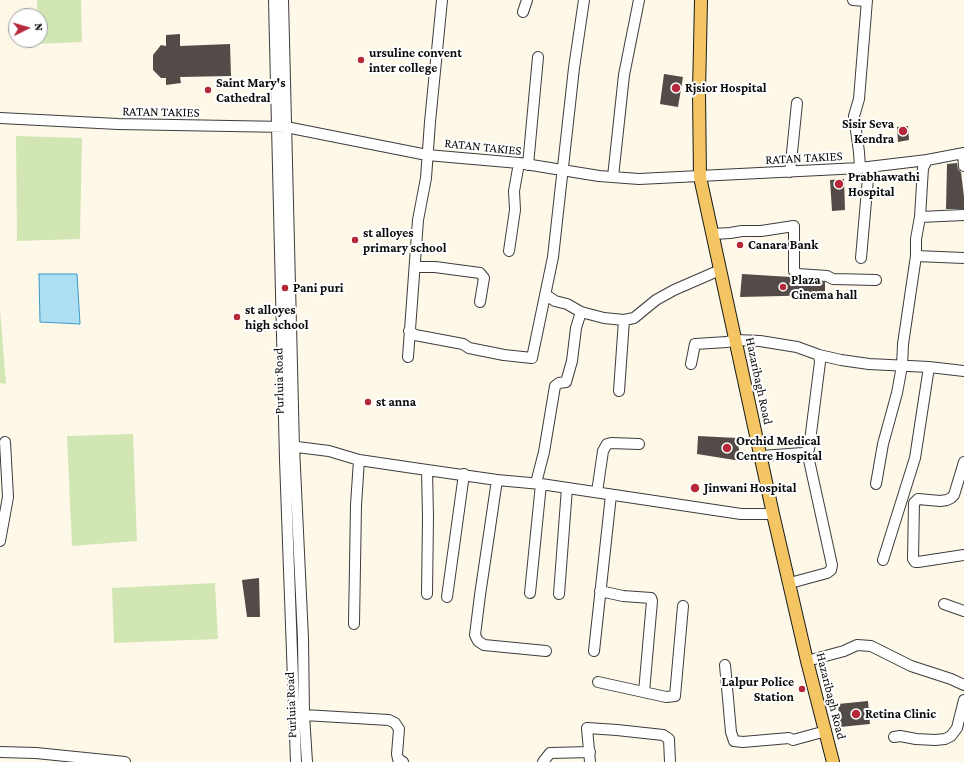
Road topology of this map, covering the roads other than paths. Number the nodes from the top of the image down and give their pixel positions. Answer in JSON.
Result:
{"nodes":[{"id":1,"x":274,"y":0,"type":"edge"},
{"id":2,"x":283,"y":0,"type":"edge"},
{"id":3,"x":442,"y":0,"type":"edge"},
{"id":4,"x":527,"y":0,"type":"edge"},
{"id":5,"x":584,"y":0,"type":"edge"},
{"id":6,"x":639,"y":0,"type":"edge"},
{"id":7,"x":701,"y":0,"type":"edge"},
{"id":8,"x":853,"y":0,"type":"edge"},
{"id":9,"x":866,"y":1,"type":"edge"},
{"id":10,"x":523,"y":12,"type":"dead end"},
{"id":11,"x":538,"y":57,"type":"dead end"},
{"id":12,"x":797,"y":103,"type":"dead end"},
{"id":13,"x":0,"y":118,"type":"edge"},
{"id":14,"x":281,"y":127,"type":"junction"},
{"id":15,"x":963,"y":153,"type":"edge"},
{"id":16,"x":427,"y":154,"type":"junction"},
{"id":17,"x":927,"y":160,"type":"junction"},
{"id":18,"x":524,"y":164,"type":"junction"},
{"id":19,"x":964,"y":166,"type":"edge"},
{"id":20,"x":865,"y":168,"type":"junction"},
{"id":21,"x":563,"y":171,"type":"junction"},
{"id":22,"x":790,"y":172,"type":"junction"},
{"id":23,"x":613,"y":177,"type":"junction"},
{"id":24,"x":700,"y":177,"type":"junction"},
{"id":25,"x":964,"y":215,"type":"edge"},
{"id":26,"x":920,"y":217,"type":"junction"},
{"id":27,"x":713,"y":234,"type":"junction"},
{"id":28,"x":509,"y":251,"type":"dead end"},
{"id":29,"x":916,"y":256,"type":"junction"},
{"id":30,"x":861,"y":258,"type":"dead end"},
{"id":31,"x":964,"y":258,"type":"edge"},
{"id":32,"x":416,"y":267,"type":"junction"},
{"id":33,"x":720,"y":270,"type":"junction"},
{"id":34,"x":876,"y":280,"type":"dead end"},
{"id":35,"x":546,"y":295,"type":"junction"},
{"id":36,"x":480,"y":302,"type":"dead end"},
{"id":37,"x":581,"y":312,"type":"junction"},
{"id":38,"x":624,"y":320,"type":"junction"},
{"id":39,"x":410,"y":331,"type":"junction"},
{"id":40,"x":736,"y":340,"type":"junction"},
{"id":41,"x":819,"y":355,"type":"junction"},
{"id":42,"x":408,"y":357,"type":"dead end"},
{"id":43,"x":691,"y":364,"type":"dead end"},
{"id":44,"x":902,"y":366,"type":"junction"},
{"id":45,"x":929,"y":367,"type":"junction"},
{"id":46,"x":964,"y":372,"type":"edge"},
{"id":47,"x":619,"y":391,"type":"dead end"},
{"id":48,"x":6,"y":442,"type":"dead end"},
{"id":49,"x":639,"y":444,"type":"dead end"},
{"id":50,"x":289,"y":446,"type":"junction"},
{"id":51,"x":807,"y":451,"type":"junction"},
{"id":52,"x":761,"y":456,"type":"junction"},
{"id":53,"x":359,"y":460,"type":"junction"},
{"id":54,"x":964,"y":462,"type":"edge"},
{"id":55,"x":427,"y":470,"type":"junction"},
{"id":56,"x":464,"y":474,"type":"junction"},
{"id":57,"x":497,"y":480,"type":"junction"},
{"id":58,"x":538,"y":483,"type":"junction"},
{"id":59,"x":876,"y":484,"type":"dead end"},
{"id":60,"x":567,"y":488,"type":"junction"},
{"id":61,"x":597,"y":492,"type":"junction"},
{"id":62,"x":611,"y":495,"type":"junction"},
{"id":63,"x":773,"y":514,"type":"junction"},
{"id":64,"x":0,"y":541,"type":"edge"},
{"id":65,"x":964,"y":555,"type":"edge"},
{"id":66,"x":883,"y":560,"type":"dead end"},
{"id":67,"x":790,"y":583,"type":"junction"},
{"id":68,"x":600,"y":591,"type":"junction"},
{"id":69,"x":530,"y":593,"type":"dead end"},
{"id":70,"x":427,"y":594,"type":"dead end"},
{"id":71,"x":559,"y":594,"type":"dead end"},
{"id":72,"x":448,"y":597,"type":"dead end"},
{"id":73,"x":944,"y":604,"type":"dead end"},
{"id":74,"x":683,"y":606,"type":"dead end"},
{"id":75,"x":964,"y":611,"type":"edge"},
{"id":76,"x":354,"y":624,"type":"dead end"},
{"id":77,"x":546,"y":651,"type":"dead end"},
{"id":78,"x":594,"y":651,"type":"dead end"},
{"id":79,"x":807,"y":661,"type":"junction"},
{"id":80,"x":725,"y":666,"type":"dead end"},
{"id":81,"x":598,"y":682,"type":"dead end"},
{"id":82,"x":964,"y":685,"type":"edge"},
{"id":83,"x":644,"y":692,"type":"junction"},
{"id":84,"x":964,"y":700,"type":"edge"},
{"id":85,"x":304,"y":715,"type":"junction"},
{"id":86,"x":826,"y":731,"type":"junction"},
{"id":87,"x":894,"y":737,"type":"dead end"},
{"id":88,"x":0,"y":752,"type":"edge"},
{"id":89,"x":590,"y":757,"type":"edge"},
{"id":90,"x":65,"y":759,"type":"edge"},
{"id":91,"x":125,"y":762,"type":"edge"},
{"id":92,"x":296,"y":762,"type":"edge"},
{"id":93,"x":307,"y":762,"type":"edge"},
{"id":94,"x":403,"y":762,"type":"edge"},
{"id":95,"x":543,"y":762,"type":"edge"},
{"id":96,"x":670,"y":762,"type":"edge"},
{"id":97,"x":834,"y":762,"type":"edge"}],
"edges":[{"from":1,"to":14,"type":"street","name":"Purluia Road"},
{"from":2,"to":14,"type":"street","name":"Purluia Road"},
{"from":3,"to":16,"type":"street"},
{"from":4,"to":10,"type":"street"},
{"from":5,"to":21,"type":"street"},
{"from":6,"to":23,"type":"street"},
{"from":7,"to":24,"type":"main road","name":"Hazaribagh Road"},
{"from":8,"to":9,"type":"street"},
{"from":9,"to":20,"type":"street"},
{"from":11,"to":18,"type":"street"},
{"from":12,"to":22,"type":"street"},
{"from":13,"to":14,"type":"street","name":"RATAN TAKIES"},
{"from":14,"to":16,"type":"street","name":"RATAN TAKIES"},
{"from":14,"to":50,"type":"street","name":"Purluia Road"},
{"from":15,"to":17,"type":"street","name":"RATAN TAKIES"},
{"from":15,"to":19,"type":"street"},
{"from":16,"to":18,"type":"street","name":"RATAN TAKIES"},
{"from":16,"to":32,"type":"street"},
{"from":17,"to":20,"type":"street","name":"RATAN TAKIES"},
{"from":17,"to":26,"type":"street"},
{"from":18,"to":21,"type":"street","name":"RATAN TAKIES"},
{"from":18,"to":28,"type":"street"},
{"from":20,"to":22,"type":"street","name":"RATAN TAKIES"},
{"from":20,"to":30,"type":"street"},
{"from":21,"to":23,"type":"street","name":"RATAN TAKIES"},
{"from":21,"to":35,"type":"street"},
{"from":22,"to":24,"type":"street","name":"RATAN TAKIES"},
{"from":23,"to":24,"type":"street","name":"RATAN TAKIES"},
{"from":24,"to":27,"type":"main road","name":"Hazaribagh Road"},
{"from":25,"to":26,"type":"street"},
{"from":26,"to":29,"type":"street"},
{"from":27,"to":33,"type":"main road","name":"Hazaribagh Road"},
{"from":27,"to":34,"type":"street"},
{"from":29,"to":31,"type":"street"},
{"from":29,"to":44,"type":"street"},
{"from":32,"to":36,"type":"street"},
{"from":32,"to":39,"type":"street"},
{"from":33,"to":38,"type":"street"},
{"from":33,"to":40,"type":"main road","name":"Hazaribagh Road"},
{"from":35,"to":37,"type":"street"},
{"from":35,"to":39,"type":"street"},
{"from":37,"to":38,"type":"street"},
{"from":37,"to":58,"type":"street"},
{"from":38,"to":47,"type":"street"},
{"from":39,"to":42,"type":"street"},
{"from":40,"to":41,"type":"street"},
{"from":40,"to":43,"type":"street"},
{"from":40,"to":52,"type":"main road","name":"Hazaribagh Road"},
{"from":41,"to":44,"type":"street"},
{"from":41,"to":51,"type":"street"},
{"from":44,"to":45,"type":"street"},
{"from":44,"to":59,"type":"street"},
{"from":45,"to":46,"type":"street"},
{"from":45,"to":66,"type":"street"},
{"from":48,"to":64,"type":"street"},
{"from":49,"to":61,"type":"street"},
{"from":50,"to":53,"type":"street"},
{"from":50,"to":85,"type":"street","name":"Purluia Road"},
{"from":50,"to":92,"type":"street","name":"Purluia Road"},
{"from":51,"to":52,"type":"street"},
{"from":51,"to":67,"type":"street"},
{"from":52,"to":63,"type":"main road","name":"Hazaribagh Road"},
{"from":53,"to":55,"type":"street"},
{"from":53,"to":76,"type":"street"},
{"from":54,"to":65,"type":"street"},
{"from":55,"to":56,"type":"street"},
{"from":55,"to":70,"type":"street"},
{"from":56,"to":57,"type":"street"},
{"from":56,"to":72,"type":"street"},
{"from":57,"to":58,"type":"street"},
{"from":57,"to":77,"type":"street"},
{"from":58,"to":60,"type":"street"},
{"from":58,"to":69,"type":"street"},
{"from":60,"to":61,"type":"street"},
{"from":60,"to":71,"type":"street"},
{"from":61,"to":62,"type":"street"},
{"from":62,"to":63,"type":"street"},
{"from":62,"to":68,"type":"street"},
{"from":63,"to":67,"type":"main road","name":"Hazaribagh Road"},
{"from":67,"to":79,"type":"main road","name":"Hazaribagh Road"},
{"from":68,"to":78,"type":"street"},
{"from":68,"to":83,"type":"street"},
{"from":73,"to":75,"type":"street"},
{"from":74,"to":83,"type":"street"},
{"from":79,"to":82,"type":"street"},
{"from":79,"to":86,"type":"main road","name":"Hazaribagh Road"},
{"from":80,"to":86,"type":"street"},
{"from":81,"to":83,"type":"street"},
{"from":84,"to":87,"type":"street"},
{"from":85,"to":93,"type":"street","name":"Purluia Road"},
{"from":85,"to":94,"type":"street"},
{"from":86,"to":97,"type":"main road","name":"Hazaribagh Road"},
{"from":88,"to":90,"type":"street"},
{"from":89,"to":95,"type":"street"},
{"from":89,"to":96,"type":"street"},
{"from":90,"to":91,"type":"street"}]}
